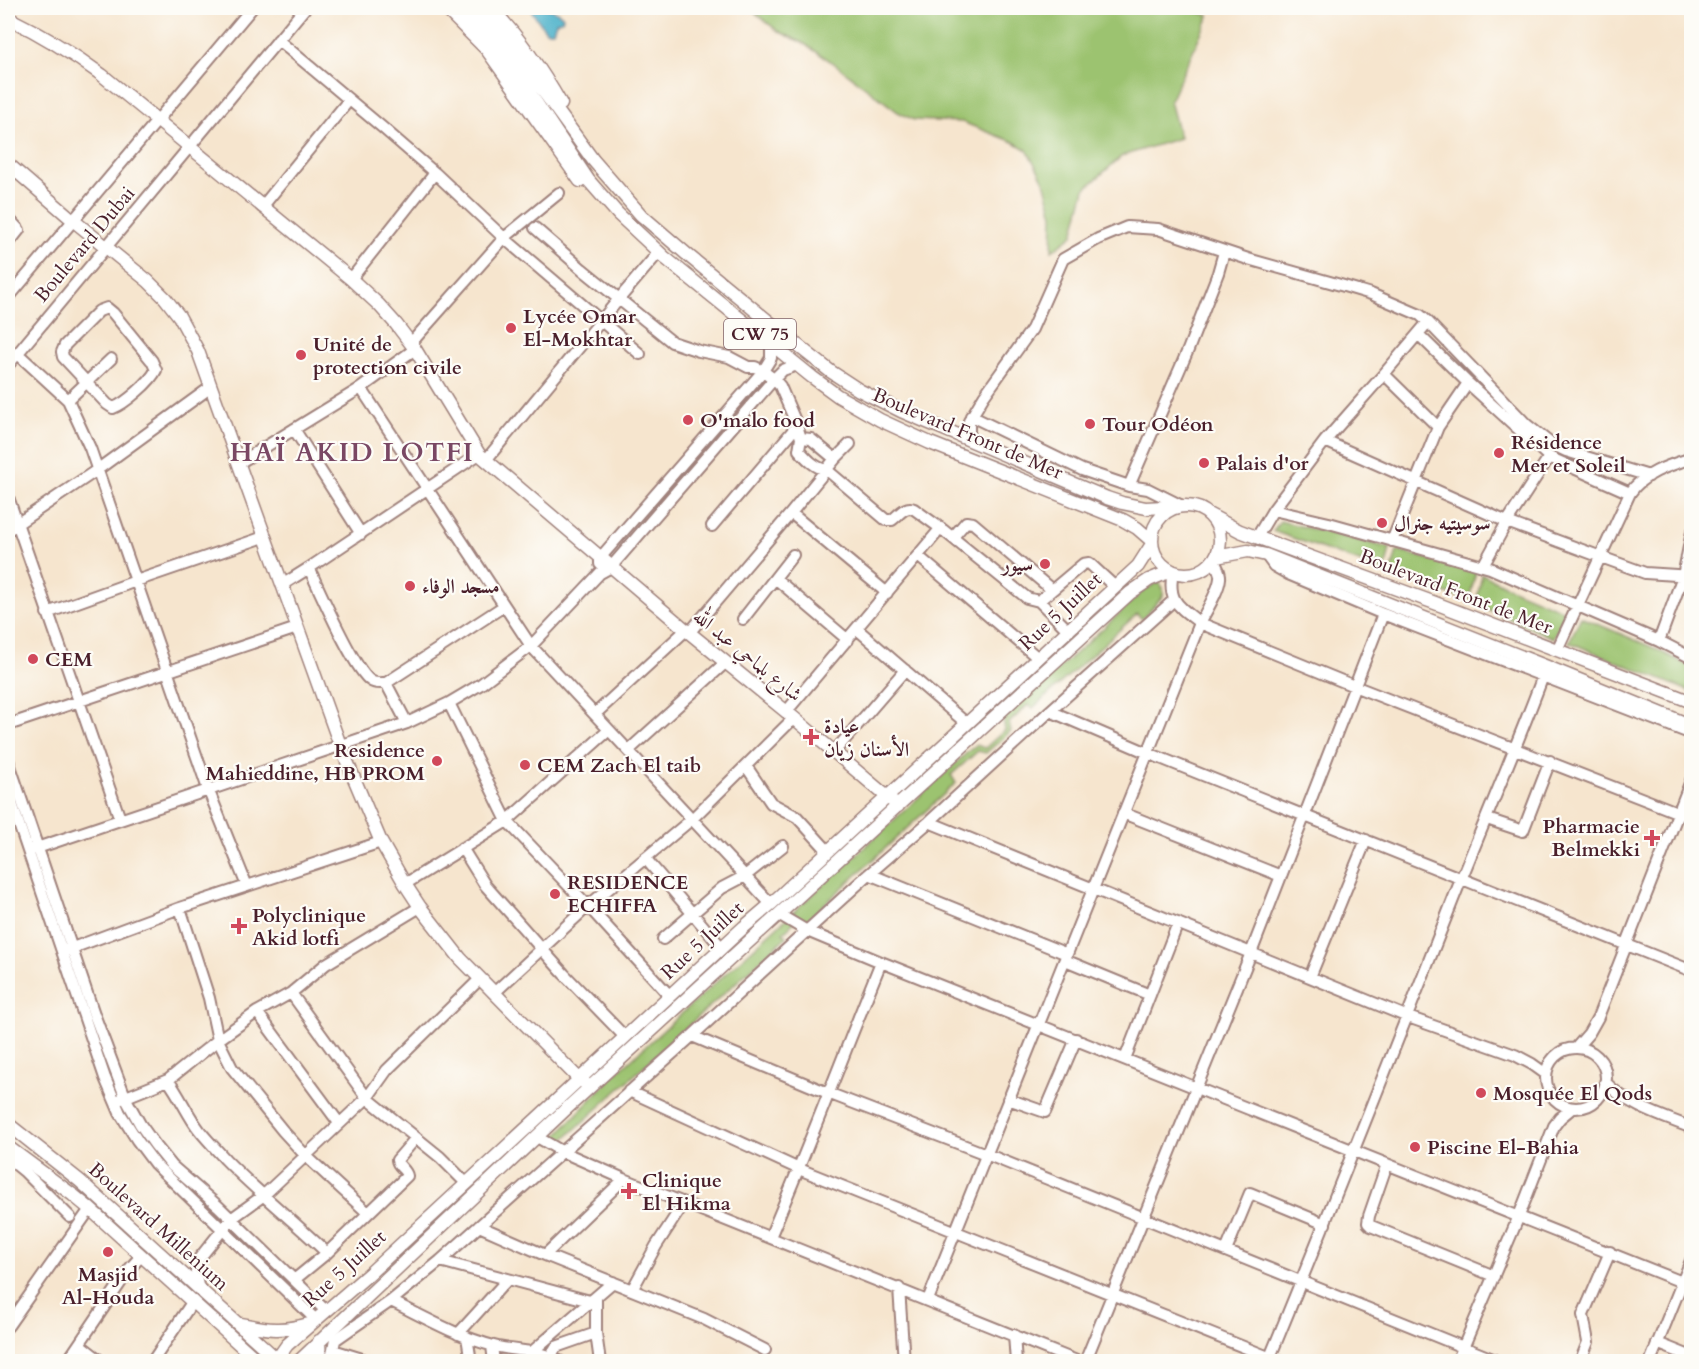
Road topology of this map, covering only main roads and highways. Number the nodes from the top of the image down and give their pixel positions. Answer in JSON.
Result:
{"nodes":[{"id":1,"x":445,"y":8,"type":"edge"},
{"id":2,"x":460,"y":8,"type":"edge"},
{"id":3,"x":476,"y":8,"type":"edge"},
{"id":4,"x":491,"y":8,"type":"edge"},
{"id":5,"x":8,"y":18,"type":"edge"},
{"id":6,"x":593,"y":160,"type":"junction"},
{"id":7,"x":8,"y":164,"type":"edge"},
{"id":8,"x":618,"y":214,"type":"junction"},
{"id":9,"x":1182,"y":506,"type":"junction"},
{"id":10,"x":1208,"y":514,"type":"junction"},
{"id":11,"x":1152,"y":543,"type":"junction"},
{"id":12,"x":1215,"y":559,"type":"junction"},
{"id":13,"x":1172,"y":571,"type":"junction"},
{"id":14,"x":1692,"y":702,"type":"edge"},
{"id":15,"x":1692,"y":726,"type":"edge"},
{"id":16,"x":886,"y":797,"type":"junction"},
{"id":17,"x":898,"y":806,"type":"junction"},
{"id":18,"x":579,"y":1079,"type":"junction"},
{"id":19,"x":591,"y":1087,"type":"junction"},
{"id":20,"x":8,"y":1124,"type":"edge"},
{"id":21,"x":9,"y":1154,"type":"edge"},
{"id":22,"x":314,"y":1321,"type":"junction"},
{"id":23,"x":239,"y":1324,"type":"junction"},
{"id":24,"x":328,"y":1341,"type":"junction"},
{"id":25,"x":277,"y":1361,"type":"edge"},
{"id":26,"x":259,"y":1362,"type":"edge"},
{"id":27,"x":298,"y":1362,"type":"edge"},
{"id":28,"x":320,"y":1362,"type":"edge"}],
"edges":[{"from":1,"to":8,"type":"main road"},
{"from":2,"to":8,"type":"main road","name":"Boulevard Front de Mer","number":"CW 75"},
{"from":3,"to":6,"type":"main road","number":"CW 75"},
{"from":4,"to":6,"type":"main road"},
{"from":5,"to":16,"type":"main road","name":"شارع بلماحي عبد الله"},
{"from":6,"to":9,"type":"main road","number":"CW 75"},
{"from":7,"to":18,"type":"main road"},
{"from":8,"to":11,"type":"main road","name":"Boulevard Front de Mer","number":"CW 75"},
{"from":9,"to":10,"type":"main road"},
{"from":9,"to":11,"type":"main road"},
{"from":10,"to":12,"type":"main road"},
{"from":10,"to":14,"type":"main road","name":"Boulevard Front de Mer"},
{"from":11,"to":13,"type":"main road"},
{"from":11,"to":16,"type":"main road","name":"Rue 5 Juillet"},
{"from":12,"to":13,"type":"main road"},
{"from":12,"to":15,"type":"main road","name":"Boulevard Front de Mer"},
{"from":13,"to":17,"type":"main road","name":"Rue 5 Juillet"},
{"from":16,"to":17,"type":"main road","name":"شارع بلماحي عبد الله"},
{"from":16,"to":18,"type":"main road","name":"Rue 5 Juillet"},
{"from":17,"to":19,"type":"main road","name":"Rue 5 Juillet"},
{"from":18,"to":19,"type":"main road"},
{"from":18,"to":22,"type":"main road","name":"Rue 5 Juillet"},
{"from":19,"to":24,"type":"main road","name":"Rue 5 Juillet"},
{"from":20,"to":23,"type":"main road","name":"Boulevard Millenium"},
{"from":21,"to":26,"type":"main road","name":"Boulevard Millenium"},
{"from":22,"to":23,"type":"main road"},
{"from":22,"to":25,"type":"main road","name":"Rue 5 Juillet"},
{"from":23,"to":25,"type":"main road","name":"Boulevard Millenium"},
{"from":24,"to":27,"type":"main road","name":"Rue 5 Juillet"},
{"from":24,"to":28,"type":"main road"}]}
